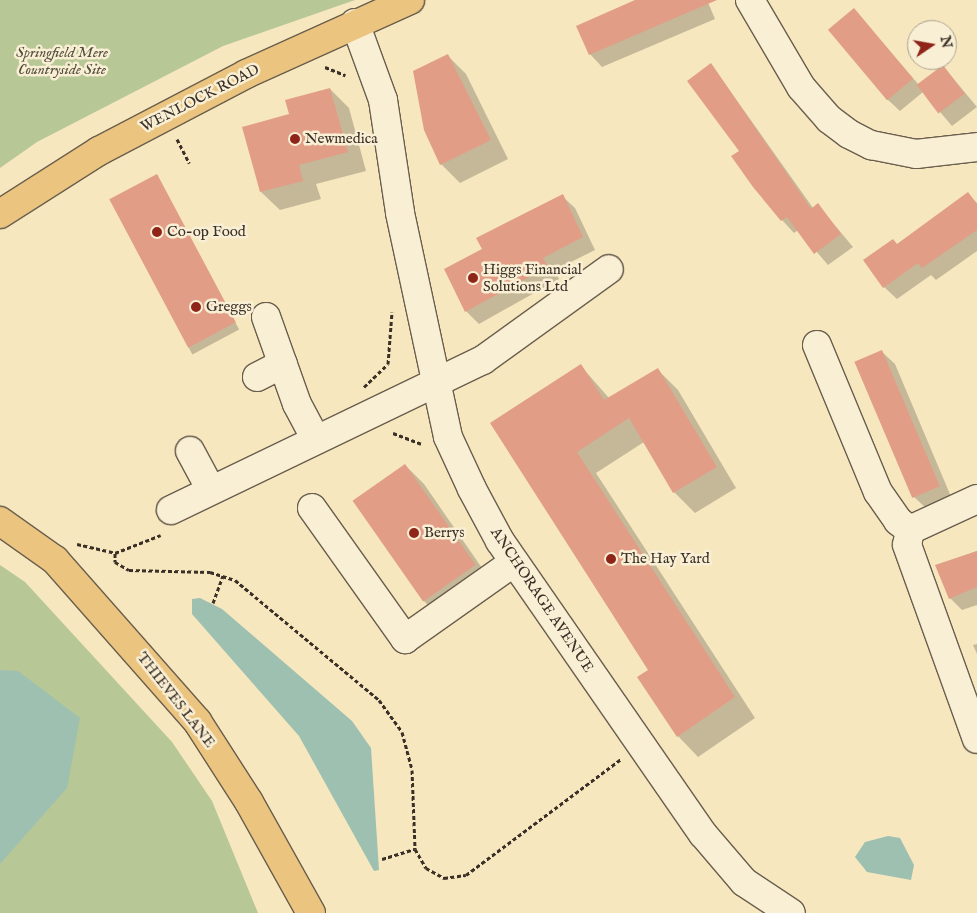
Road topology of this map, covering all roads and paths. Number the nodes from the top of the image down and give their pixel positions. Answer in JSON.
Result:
{"nodes":[{"id":1,"x":410,"y":0,"type":"edge"},
{"id":2,"x":750,"y":0,"type":"edge"},
{"id":3,"x":355,"y":23,"type":"junction"},
{"id":4,"x":318,"y":69,"type":"dead end"},
{"id":5,"x":352,"y":78,"type":"dead end"},
{"id":6,"x":184,"y":133,"type":"dead end"},
{"id":7,"x":176,"y":137,"type":"junction"},
{"id":8,"x":167,"y":142,"type":"dead end"},
{"id":9,"x":977,"y":147,"type":"edge"},
{"id":10,"x":189,"y":163,"type":"dead end"},
{"id":11,"x":0,"y":214,"type":"edge"},
{"id":12,"x":609,"y":270,"type":"dead end"},
{"id":13,"x":391,"y":306,"type":"dead end"},
{"id":14,"x":266,"y":317,"type":"dead end"},
{"id":15,"x":817,"y":345,"type":"dead end"},
{"id":16,"x":283,"y":364,"type":"junction"},
{"id":17,"x":257,"y":377,"type":"dead end"},
{"id":18,"x":436,"y":384,"type":"junction"},
{"id":19,"x":359,"y":418,"type":"junction"},
{"id":20,"x":315,"y":438,"type":"junction"},
{"id":21,"x":190,"y":451,"type":"dead end"},
{"id":22,"x":211,"y":490,"type":"junction"},
{"id":23,"x":977,"y":499,"type":"edge"},
{"id":24,"x":312,"y":508,"type":"dead end"},
{"id":25,"x":171,"y":510,"type":"dead end"},
{"id":26,"x":0,"y":521,"type":"edge"},
{"id":27,"x":910,"y":530,"type":"junction"},
{"id":28,"x":115,"y":553,"type":"dead end"},
{"id":29,"x":514,"y":562,"type":"junction"},
{"id":30,"x":223,"y":576,"type":"junction"},
{"id":31,"x":213,"y":603,"type":"dead end"},
{"id":32,"x":977,"y":739,"type":"edge"},
{"id":33,"x":641,"y":744,"type":"junction"},
{"id":34,"x":415,"y":850,"type":"junction"},
{"id":35,"x":382,"y":859,"type":"dead end"},
{"id":36,"x":311,"y":913,"type":"edge"},
{"id":37,"x":791,"y":913,"type":"edge"}],
"edges":[{"from":1,"to":3,"type":"main road","name":"WENLOCK ROAD"},
{"from":2,"to":9,"type":"street"},
{"from":3,"to":11,"type":"main road","name":"WENLOCK ROAD"},
{"from":3,"to":18,"type":"street","name":"ANCHORAGE AVENUE"},
{"from":4,"to":5,"type":"path"},
{"from":6,"to":7,"type":"path"},
{"from":7,"to":8,"type":"path"},
{"from":7,"to":10,"type":"path"},
{"from":12,"to":18,"type":"street"},
{"from":13,"to":19,"type":"path"},
{"from":14,"to":16,"type":"street"},
{"from":15,"to":27,"type":"street"},
{"from":16,"to":17,"type":"street"},
{"from":16,"to":20,"type":"street"},
{"from":18,"to":19,"type":"street"},
{"from":18,"to":29,"type":"street","name":"ANCHORAGE AVENUE"},
{"from":19,"to":20,"type":"street"},
{"from":20,"to":22,"type":"street"},
{"from":21,"to":22,"type":"street"},
{"from":22,"to":25,"type":"street"},
{"from":23,"to":27,"type":"street"},
{"from":24,"to":29,"type":"street"},
{"from":26,"to":36,"type":"main road","name":"THIEVES LANE"},
{"from":27,"to":32,"type":"street"},
{"from":28,"to":30,"type":"path"},
{"from":29,"to":33,"type":"street","name":"ANCHORAGE AVENUE"},
{"from":30,"to":31,"type":"path"},
{"from":30,"to":34,"type":"path"},
{"from":33,"to":34,"type":"path"},
{"from":33,"to":37,"type":"street","name":"ANCHORAGE AVENUE"},
{"from":34,"to":35,"type":"path"}]}
